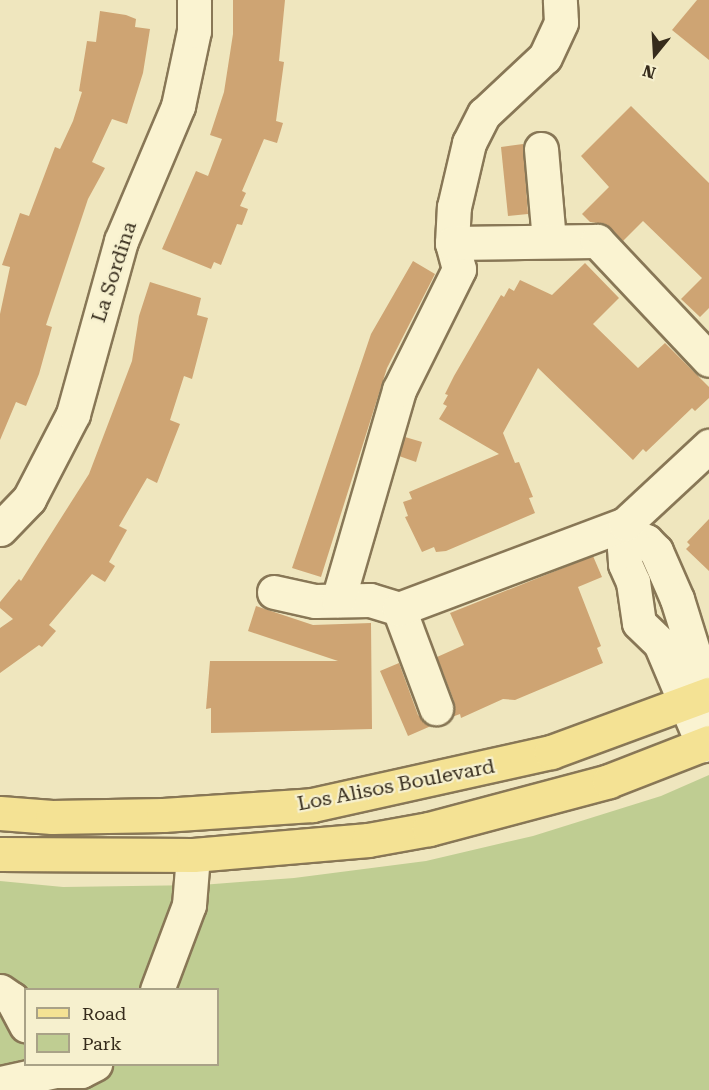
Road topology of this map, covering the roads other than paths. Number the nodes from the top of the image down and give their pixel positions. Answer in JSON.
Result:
{"nodes":[{"id":1,"x":194,"y":0,"type":"edge"},
{"id":2,"x":560,"y":0,"type":"edge"},
{"id":3,"x":541,"y":149,"type":"dead end"},
{"id":4,"x":549,"y":241,"type":"junction"},
{"id":5,"x":452,"y":243,"type":"junction"},
{"id":6,"x":705,"y":346,"type":"edge"},
{"id":7,"x":709,"y":446,"type":"edge"},
{"id":8,"x":0,"y":529,"type":"edge"},
{"id":9,"x":628,"y":530,"type":"junction"},
{"id":10,"x":669,"y":579,"type":"junction"},
{"id":11,"x":274,"y":592,"type":"dead end"},
{"id":12,"x":635,"y":596,"type":"junction"},
{"id":13,"x":338,"y":600,"type":"junction"},
{"id":14,"x":399,"y":609,"type":"junction"},
{"id":15,"x":703,"y":698,"type":"edge"},
{"id":16,"x":436,"y":708,"type":"dead end"},
{"id":17,"x":706,"y":744,"type":"edge"},
{"id":18,"x":0,"y":813,"type":"edge"},
{"id":19,"x":0,"y":854,"type":"edge"},
{"id":20,"x":193,"y":855,"type":"junction"},
{"id":21,"x":158,"y":988,"type":"edge"},
{"id":22,"x":0,"y":991,"type":"edge"},
{"id":23,"x":24,"y":1022,"type":"edge"},
{"id":24,"x":93,"y":1066,"type":"edge"},
{"id":25,"x":54,"y":1068,"type":"edge"},
{"id":26,"x":0,"y":1083,"type":"edge"}],
"edges":[{"from":1,"to":8,"type":"street","name":"La Sordina"},
{"from":2,"to":5,"type":"street"},
{"from":3,"to":4,"type":"street"},
{"from":4,"to":5,"type":"street"},
{"from":4,"to":6,"type":"street"},
{"from":5,"to":13,"type":"street"},
{"from":7,"to":9,"type":"street"},
{"from":9,"to":10,"type":"street"},
{"from":9,"to":12,"type":"street"},
{"from":9,"to":14,"type":"street"},
{"from":10,"to":12,"type":"street"},
{"from":10,"to":15,"type":"street"},
{"from":11,"to":13,"type":"street"},
{"from":12,"to":15,"type":"street"},
{"from":13,"to":14,"type":"street"},
{"from":14,"to":16,"type":"street"},
{"from":15,"to":17,"type":"street"},
{"from":15,"to":18,"type":"main road","name":"Los Alisos Boulevard"},
{"from":17,"to":20,"type":"main road"},
{"from":19,"to":20,"type":"main road"},
{"from":20,"to":21,"type":"street"},
{"from":22,"to":23,"type":"street"},
{"from":24,"to":25,"type":"street"},
{"from":25,"to":26,"type":"street"}]}
